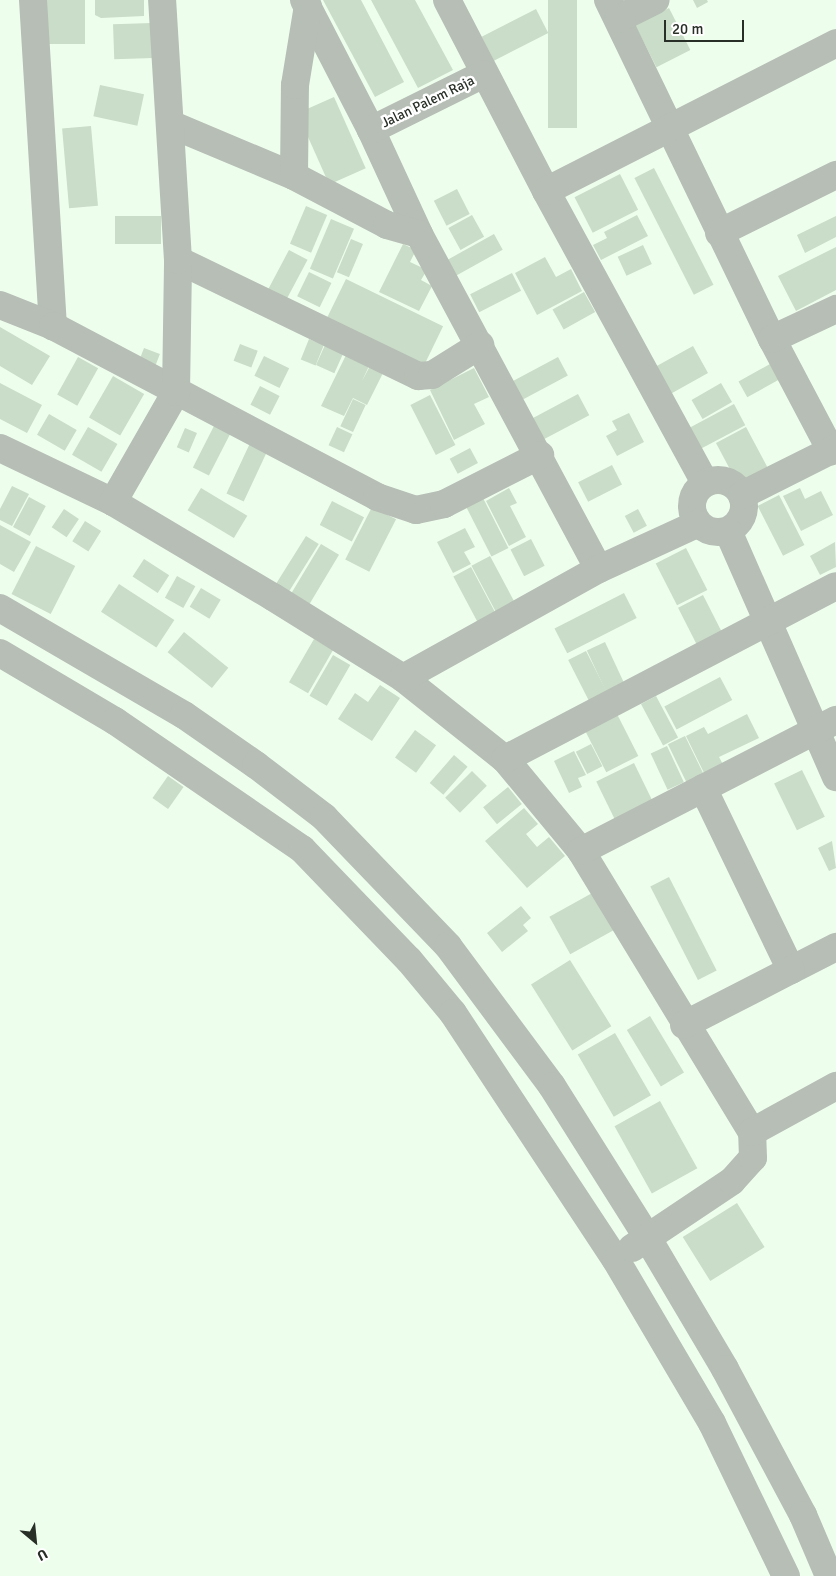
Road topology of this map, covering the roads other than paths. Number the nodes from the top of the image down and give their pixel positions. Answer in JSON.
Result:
{"nodes":[{"id":1,"x":33,"y":0,"type":"edge"},
{"id":2,"x":162,"y":0,"type":"edge"},
{"id":3,"x":447,"y":0,"type":"edge"},
{"id":4,"x":656,"y":0,"type":"edge"},
{"id":5,"x":306,"y":3,"type":"edge"},
{"id":6,"x":613,"y":10,"type":"edge"},
{"id":7,"x":836,"y":43,"type":"edge"},
{"id":8,"x":484,"y":74,"type":"junction"},
{"id":9,"x":170,"y":124,"type":"junction"},
{"id":10,"x":673,"y":128,"type":"junction"},
{"id":11,"x":371,"y":130,"type":"junction"},
{"id":12,"x":836,"y":175,"type":"edge"},
{"id":13,"x":294,"y":176,"type":"junction"},
{"id":14,"x":546,"y":191,"type":"junction"},
{"id":15,"x":719,"y":233,"type":"junction"},
{"id":16,"x":419,"y":234,"type":"junction"},
{"id":17,"x":178,"y":260,"type":"junction"},
{"id":18,"x":0,"y":305,"type":"edge"},
{"id":19,"x":836,"y":309,"type":"edge"},
{"id":20,"x":52,"y":326,"type":"junction"},
{"id":21,"x":772,"y":340,"type":"junction"},
{"id":22,"x":480,"y":345,"type":"junction"},
{"id":23,"x":176,"y":392,"type":"junction"},
{"id":24,"x":0,"y":448,"type":"edge"},
{"id":25,"x":834,"y":449,"type":"edge"},
{"id":26,"x":540,"y":455,"type":"junction"},
{"id":27,"x":705,"y":483,"type":"junction"},
{"id":28,"x":742,"y":495,"type":"junction"},
{"id":29,"x":113,"y":502,"type":"junction"},
{"id":30,"x":697,"y":524,"type":"junction"},
{"id":31,"x":728,"y":530,"type":"junction"},
{"id":32,"x":599,"y":569,"type":"junction"},
{"id":33,"x":836,"y":586,"type":"edge"},
{"id":34,"x":0,"y":608,"type":"edge"},
{"id":35,"x":767,"y":619,"type":"junction"},
{"id":36,"x":0,"y":653,"type":"edge"},
{"id":37,"x":403,"y":678,"type":"junction"},
{"id":38,"x":827,"y":725,"type":"edge"},
{"id":39,"x":505,"y":759,"type":"junction"},
{"id":40,"x":836,"y":777,"type":"edge"},
{"id":41,"x":703,"y":788,"type":"junction"},
{"id":42,"x":324,"y":818,"type":"junction"},
{"id":43,"x":302,"y":848,"type":"junction"},
{"id":44,"x":581,"y":851,"type":"junction"},
{"id":45,"x":836,"y":947,"type":"edge"},
{"id":46,"x":791,"y":970,"type":"junction"},
{"id":47,"x":684,"y":1025,"type":"junction"},
{"id":48,"x":836,"y":1086,"type":"edge"},
{"id":49,"x":752,"y":1132,"type":"junction"},
{"id":50,"x":647,"y":1237,"type":"junction"},
{"id":51,"x":616,"y":1260,"type":"junction"},
{"id":52,"x":786,"y":1576,"type":"edge"},
{"id":53,"x":830,"y":1576,"type":"edge"}],
"edges":[{"from":1,"to":20,"type":"street"},
{"from":2,"to":9,"type":"street"},
{"from":3,"to":8,"type":"street"},
{"from":4,"to":6,"type":"street"},
{"from":5,"to":11,"type":"street"},
{"from":5,"to":13,"type":"street"},
{"from":6,"to":10,"type":"street"},
{"from":7,"to":10,"type":"street"},
{"from":8,"to":11,"type":"street","name":"Jalan Palem Raja"},
{"from":8,"to":14,"type":"street"},
{"from":9,"to":13,"type":"street"},
{"from":9,"to":17,"type":"street"},
{"from":10,"to":14,"type":"street"},
{"from":10,"to":15,"type":"street"},
{"from":11,"to":16,"type":"street"},
{"from":12,"to":15,"type":"street"},
{"from":13,"to":16,"type":"street"},
{"from":14,"to":27,"type":"street"},
{"from":15,"to":21,"type":"street"},
{"from":16,"to":22,"type":"street"},
{"from":17,"to":22,"type":"street"},
{"from":17,"to":23,"type":"street"},
{"from":18,"to":20,"type":"street"},
{"from":19,"to":21,"type":"street"},
{"from":20,"to":23,"type":"street"},
{"from":21,"to":25,"type":"street"},
{"from":22,"to":26,"type":"street"},
{"from":23,"to":26,"type":"street"},
{"from":23,"to":29,"type":"street"},
{"from":24,"to":29,"type":"street"},
{"from":25,"to":28,"type":"street"},
{"from":26,"to":32,"type":"street"},
{"from":27,"to":28,"type":"street"},
{"from":27,"to":30,"type":"street"},
{"from":28,"to":31,"type":"street"},
{"from":29,"to":37,"type":"street"},
{"from":30,"to":31,"type":"street"},
{"from":30,"to":32,"type":"street"},
{"from":31,"to":35,"type":"street"},
{"from":32,"to":37,"type":"street"},
{"from":33,"to":35,"type":"street"},
{"from":34,"to":42,"type":"street"},
{"from":35,"to":38,"type":"street"},
{"from":35,"to":39,"type":"street"},
{"from":36,"to":43,"type":"street"},
{"from":37,"to":39,"type":"street"},
{"from":38,"to":40,"type":"street"},
{"from":38,"to":41,"type":"street"},
{"from":39,"to":44,"type":"street"},
{"from":41,"to":44,"type":"street"},
{"from":41,"to":46,"type":"street"},
{"from":42,"to":43,"type":"street"},
{"from":42,"to":50,"type":"street"},
{"from":43,"to":51,"type":"street"},
{"from":44,"to":47,"type":"street"},
{"from":45,"to":46,"type":"street"},
{"from":46,"to":47,"type":"street"},
{"from":47,"to":49,"type":"street"},
{"from":48,"to":49,"type":"street"},
{"from":49,"to":50,"type":"street"},
{"from":50,"to":51,"type":"street"},
{"from":50,"to":53,"type":"street"},
{"from":51,"to":52,"type":"street"}]}
